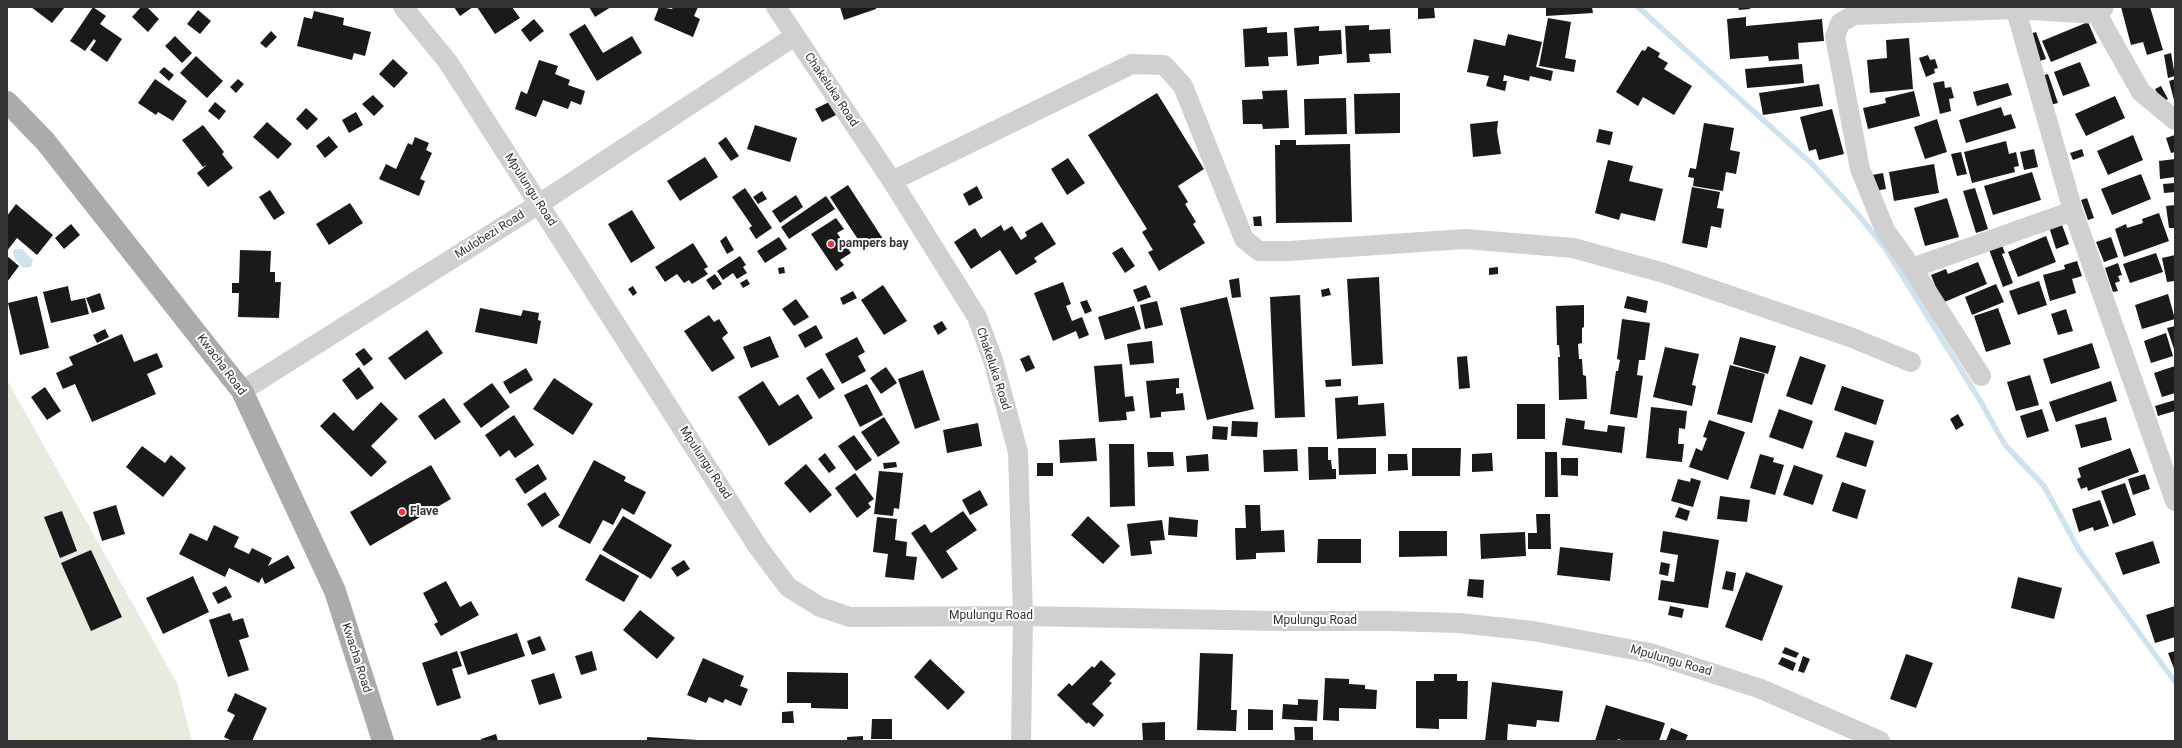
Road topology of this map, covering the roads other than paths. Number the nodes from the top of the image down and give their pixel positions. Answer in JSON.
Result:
{"nodes":[{"id":1,"x":403,"y":7,"type":"edge"},
{"id":2,"x":776,"y":7,"type":"edge"},
{"id":3,"x":2014,"y":8,"type":"edge"},
{"id":4,"x":2096,"y":9,"type":"edge"},
{"id":5,"x":795,"y":36,"type":"junction"},
{"id":6,"x":7,"y":102,"type":"edge"},
{"id":7,"x":2175,"y":120,"type":"edge"},
{"id":8,"x":892,"y":181,"type":"junction"},
{"id":9,"x":539,"y":204,"type":"junction"},
{"id":10,"x":2073,"y":211,"type":"junction"},
{"id":11,"x":1912,"y":268,"type":"junction"},
{"id":12,"x":1911,"y":362,"type":"dead end"},
{"id":13,"x":1981,"y":376,"type":"dead end"},
{"id":14,"x":242,"y":391,"type":"junction"},
{"id":15,"x":2175,"y":501,"type":"edge"},
{"id":16,"x":1023,"y":616,"type":"junction"},
{"id":17,"x":382,"y":741,"type":"edge"},
{"id":18,"x":1021,"y":741,"type":"edge"},
{"id":19,"x":1880,"y":741,"type":"edge"}],
"edges":[{"from":1,"to":9,"type":"street","name":"Mpulungu Road"},
{"from":2,"to":5,"type":"street","name":"Chakeluka Road"},
{"from":3,"to":4,"type":"street"},
{"from":3,"to":10,"type":"street"},
{"from":3,"to":11,"type":"street"},
{"from":4,"to":7,"type":"street"},
{"from":5,"to":8,"type":"street","name":"Chakeluka Road"},
{"from":5,"to":9,"type":"street","name":"Mulobezi Road"},
{"from":6,"to":14,"type":"main road","name":"Kwacha Road"},
{"from":8,"to":12,"type":"street"},
{"from":8,"to":16,"type":"street","name":"Chakeluka Road"},
{"from":9,"to":14,"type":"street","name":"Mulobezi Road"},
{"from":9,"to":16,"type":"street","name":"Mpulungu Road"},
{"from":10,"to":11,"type":"street"},
{"from":10,"to":15,"type":"street"},
{"from":11,"to":13,"type":"street"},
{"from":14,"to":17,"type":"main road","name":"Kwacha Road"},
{"from":16,"to":18,"type":"street","name":"Chakeluka Road"},
{"from":16,"to":19,"type":"street","name":"Mpulungu Road"}]}
